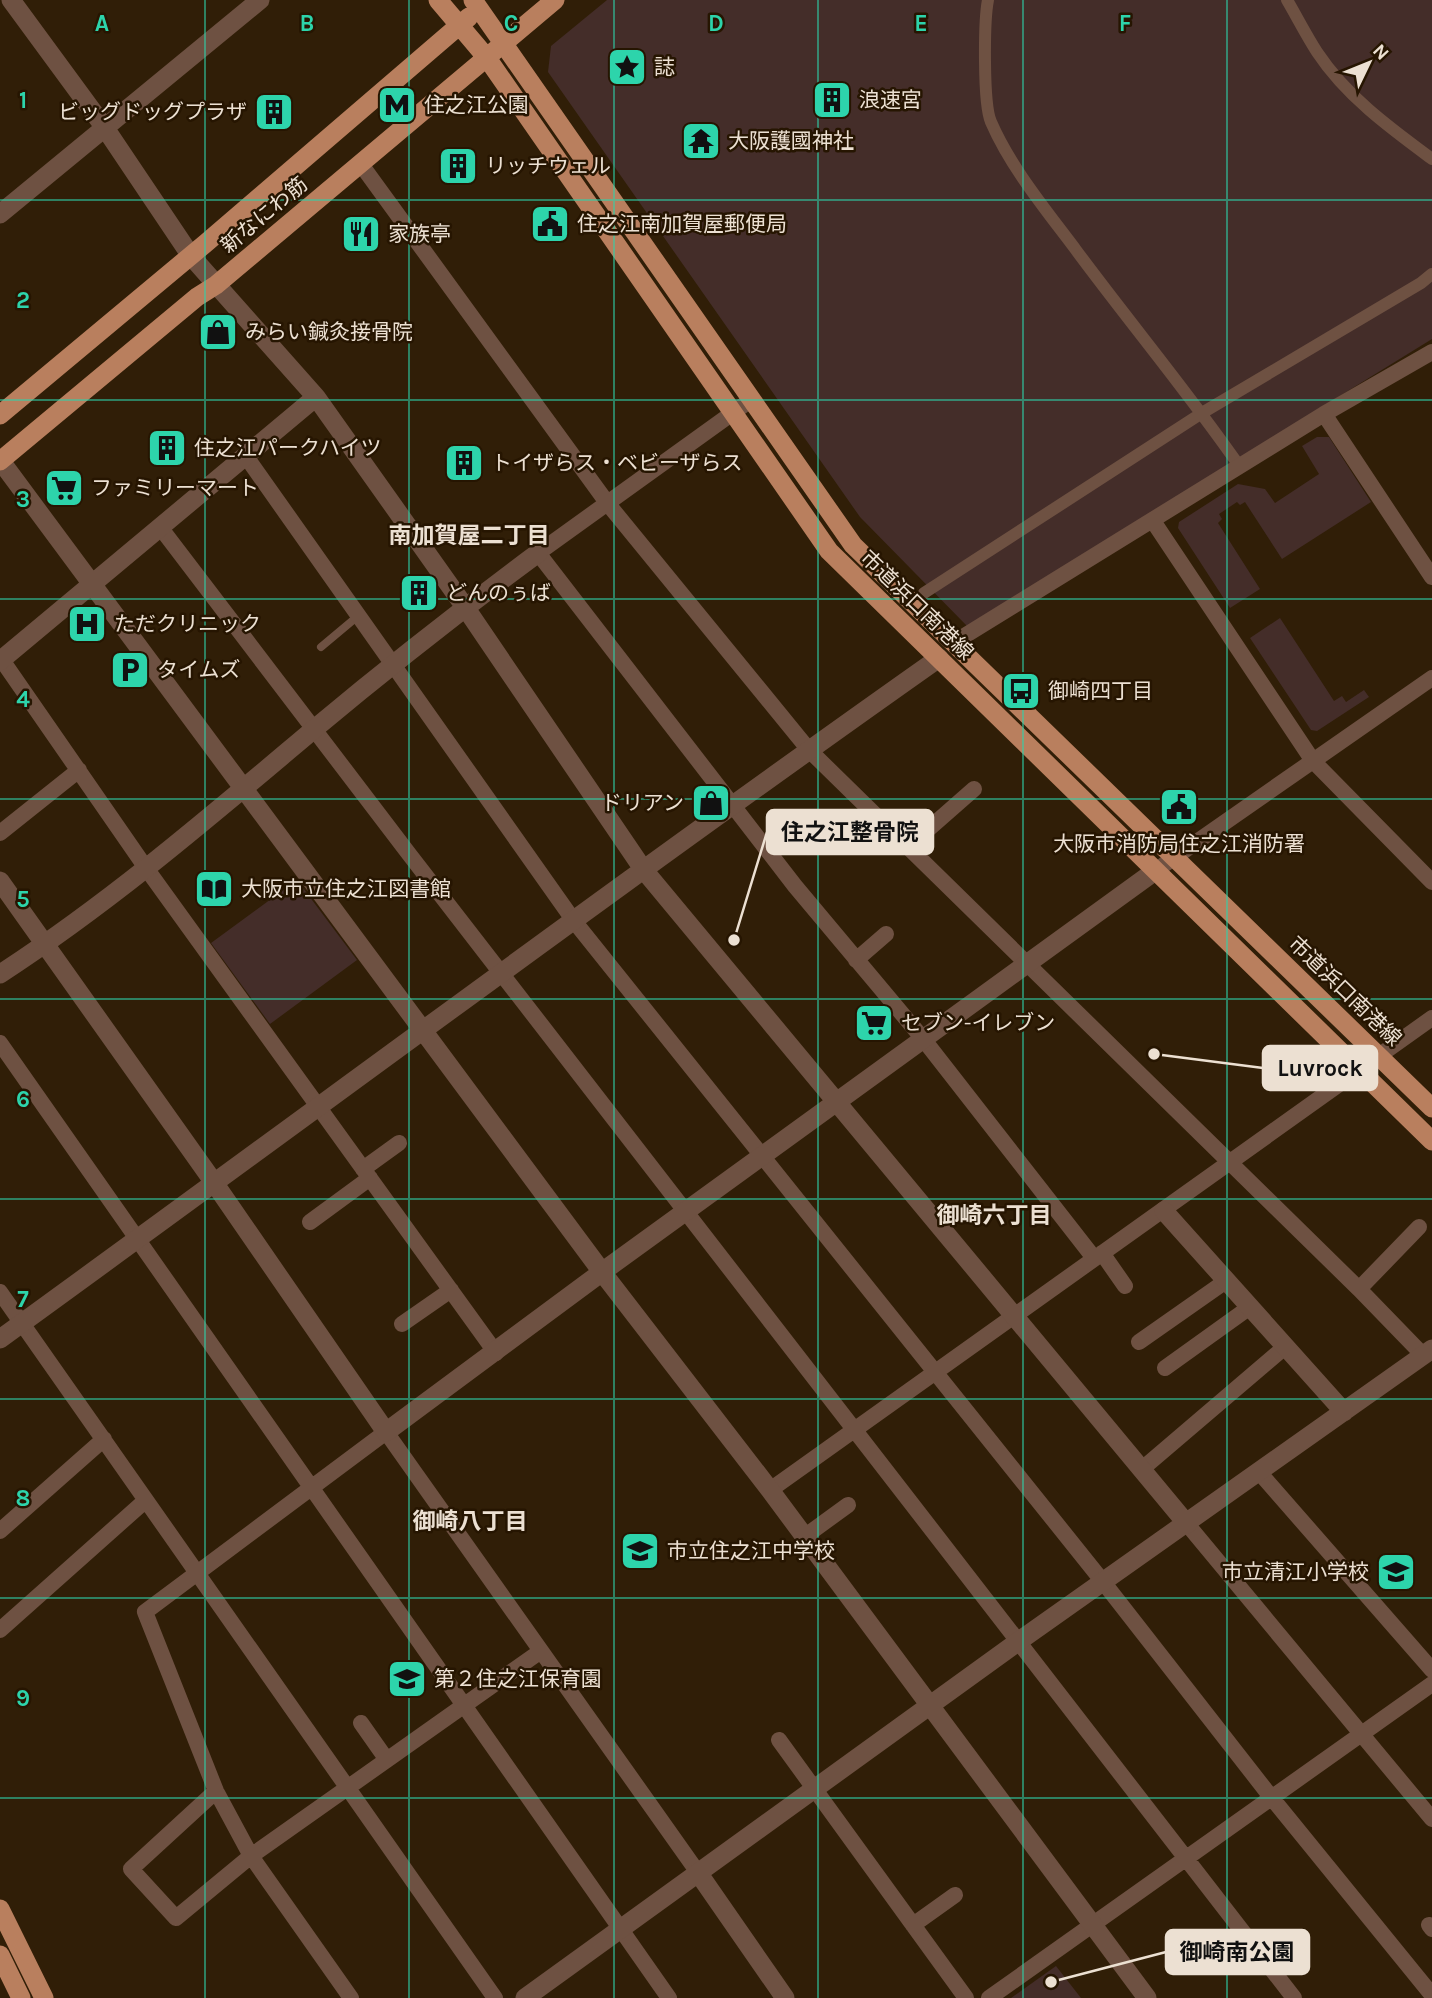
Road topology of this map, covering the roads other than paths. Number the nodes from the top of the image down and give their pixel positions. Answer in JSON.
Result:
{"nodes":[{"id":1,"x":11,"y":0,"type":"edge"},
{"id":2,"x":260,"y":0,"type":"edge"},
{"id":3,"x":438,"y":0,"type":"edge"},
{"id":4,"x":555,"y":0,"type":"edge"},
{"id":5,"x":988,"y":0,"type":"edge"},
{"id":6,"x":1287,"y":0,"type":"edge"},
{"id":7,"x":479,"y":2,"type":"edge"},
{"id":8,"x":460,"y":26,"type":"junction"},
{"id":9,"x":503,"y":43,"type":"junction"},
{"id":10,"x":487,"y":58,"type":"junction"},
{"id":11,"x":105,"y":128,"type":"junction"},
{"id":12,"x":1432,"y":159,"type":"edge"},
{"id":13,"x":360,"y":163,"type":"junction"},
{"id":14,"x":0,"y":214,"type":"edge"},
{"id":15,"x":191,"y":256,"type":"junction"},
{"id":16,"x":1432,"y":274,"type":"edge"},
{"id":17,"x":216,"y":285,"type":"junction"},
{"id":18,"x":1430,"y":358,"type":"edge"},
{"id":19,"x":316,"y":397,"type":"junction"},
{"id":20,"x":752,"y":399,"type":"junction"},
{"id":21,"x":734,"y":412,"type":"junction"},
{"id":22,"x":1202,"y":412,"type":"junction"},
{"id":23,"x":1324,"y":414,"type":"junction"},
{"id":24,"x":0,"y":415,"type":"edge"},
{"id":25,"x":245,"y":455,"type":"junction"},
{"id":26,"x":0,"y":461,"type":"edge"},
{"id":27,"x":1240,"y":467,"type":"junction"},
{"id":28,"x":608,"y":503,"type":"junction"},
{"id":29,"x":1153,"y":520,"type":"junction"},
{"id":30,"x":160,"y":527,"type":"junction"},
{"id":31,"x":538,"y":553,"type":"junction"},
{"id":32,"x":1432,"y":577,"type":"edge"},
{"id":33,"x":92,"y":584,"type":"junction"},
{"id":34,"x":924,"y":593,"type":"dead end"},
{"id":35,"x":465,"y":607,"type":"junction"},
{"id":36,"x":358,"y":616,"type":"junction"},
{"id":37,"x":953,"y":643,"type":"junction"},
{"id":38,"x":321,"y":647,"type":"dead end"},
{"id":39,"x":939,"y":658,"type":"junction"},
{"id":40,"x":1,"y":660,"type":"edge"},
{"id":41,"x":393,"y":666,"type":"junction"},
{"id":42,"x":1432,"y":678,"type":"edge"},
{"id":43,"x":315,"y":728,"type":"junction"},
{"id":44,"x":809,"y":750,"type":"junction"},
{"id":45,"x":1313,"y":761,"type":"junction"},
{"id":46,"x":79,"y":770,"type":"junction"},
{"id":47,"x":245,"y":788,"type":"junction"},
{"id":48,"x":974,"y":789,"type":"dead end"},
{"id":49,"x":734,"y":805,"type":"junction"},
{"id":50,"x":0,"y":833,"type":"edge"},
{"id":51,"x":908,"y":847,"type":"junction"},
{"id":52,"x":1176,"y":857,"type":"junction"},
{"id":53,"x":146,"y":868,"type":"junction"},
{"id":54,"x":643,"y":869,"type":"junction"},
{"id":55,"x":1155,"y":871,"type":"junction"},
{"id":56,"x":0,"y":880,"type":"edge"},
{"id":57,"x":1432,"y":882,"type":"edge"},
{"id":58,"x":574,"y":921,"type":"junction"},
{"id":59,"x":886,"y":934,"type":"dead end"},
{"id":60,"x":45,"y":945,"type":"junction"},
{"id":61,"x":856,"y":960,"type":"junction"},
{"id":62,"x":1027,"y":965,"type":"junction"},
{"id":63,"x":0,"y":974,"type":"edge"},
{"id":64,"x":502,"y":974,"type":"junction"},
{"id":65,"x":1432,"y":1018,"type":"edge"},
{"id":66,"x":425,"y":1031,"type":"junction"},
{"id":67,"x":924,"y":1040,"type":"junction"},
{"id":68,"x":0,"y":1043,"type":"edge"},
{"id":69,"x":1379,"y":1056,"type":"junction"},
{"id":70,"x":1360,"y":1070,"type":"junction"},
{"id":71,"x":837,"y":1104,"type":"junction"},
{"id":72,"x":319,"y":1107,"type":"junction"},
{"id":73,"x":1432,"y":1108,"type":"edge"},
{"id":74,"x":1432,"y":1141,"type":"edge"},
{"id":75,"x":399,"y":1143,"type":"dead end"},
{"id":76,"x":762,"y":1157,"type":"junction"},
{"id":77,"x":1229,"y":1164,"type":"junction"},
{"id":78,"x":367,"y":1174,"type":"junction"},
{"id":79,"x":215,"y":1184,"type":"junction"},
{"id":80,"x":686,"y":1211,"type":"junction"},
{"id":81,"x":1164,"y":1211,"type":"junction"},
{"id":82,"x":310,"y":1222,"type":"dead end"},
{"id":83,"x":1419,"y":1227,"type":"dead end"},
{"id":84,"x":138,"y":1237,"type":"junction"},
{"id":85,"x":1098,"y":1255,"type":"junction"},
{"id":86,"x":602,"y":1272,"type":"junction"},
{"id":87,"x":1226,"y":1280,"type":"junction"},
{"id":88,"x":1125,"y":1286,"type":"dead end"},
{"id":89,"x":451,"y":1290,"type":"junction"},
{"id":90,"x":1359,"y":1290,"type":"junction"},
{"id":91,"x":0,"y":1292,"type":"edge"},
{"id":92,"x":1250,"y":1307,"type":"junction"},
{"id":93,"x":1014,"y":1316,"type":"junction"},
{"id":94,"x":22,"y":1323,"type":"junction"},
{"id":95,"x":402,"y":1324,"type":"dead end"},
{"id":96,"x":0,"y":1339,"type":"edge"},
{"id":97,"x":1139,"y":1342,"type":"dead end"},
{"id":98,"x":1285,"y":1347,"type":"junction"},
{"id":99,"x":1427,"y":1352,"type":"edge"},
{"id":100,"x":496,"y":1353,"type":"junction"},
{"id":101,"x":1165,"y":1368,"type":"dead end"},
{"id":102,"x":935,"y":1374,"type":"junction"},
{"id":103,"x":1344,"y":1412,"type":"junction"},
{"id":104,"x":853,"y":1430,"type":"junction"},
{"id":105,"x":386,"y":1432,"type":"junction"},
{"id":106,"x":104,"y":1440,"type":"junction"},
{"id":107,"x":1142,"y":1469,"type":"junction"},
{"id":108,"x":1259,"y":1472,"type":"junction"},
{"id":109,"x":313,"y":1487,"type":"junction"},
{"id":110,"x":770,"y":1490,"type":"junction"},
{"id":111,"x":146,"y":1500,"type":"junction"},
{"id":112,"x":848,"y":1505,"type":"dead end"},
{"id":113,"x":1187,"y":1524,"type":"junction"},
{"id":114,"x":0,"y":1531,"type":"edge"},
{"id":115,"x":804,"y":1537,"type":"junction"},
{"id":116,"x":197,"y":1572,"type":"junction"},
{"id":117,"x":1104,"y":1583,"type":"junction"},
{"id":118,"x":0,"y":1630,"type":"edge"},
{"id":119,"x":1019,"y":1641,"type":"junction"},
{"id":120,"x":541,"y":1651,"type":"junction"},
{"id":121,"x":1432,"y":1670,"type":"edge"},
{"id":122,"x":1432,"y":1684,"type":"edge"},
{"id":123,"x":465,"y":1704,"type":"junction"},
{"id":124,"x":929,"y":1707,"type":"junction"},
{"id":125,"x":361,"y":1723,"type":"dead end"},
{"id":126,"x":1362,"y":1734,"type":"junction"},
{"id":127,"x":779,"y":1740,"type":"dead end"},
{"id":128,"x":387,"y":1760,"type":"junction"},
{"id":129,"x":348,"y":1788,"type":"junction"},
{"id":130,"x":815,"y":1789,"type":"junction"},
{"id":131,"x":216,"y":1791,"type":"junction"},
{"id":132,"x":1271,"y":1797,"type":"junction"},
{"id":133,"x":1432,"y":1819,"type":"edge"},
{"id":134,"x":251,"y":1856,"type":"junction"},
{"id":135,"x":1186,"y":1856,"type":"junction"},
{"id":136,"x":699,"y":1874,"type":"junction"},
{"id":137,"x":955,"y":1895,"type":"dead end"},
{"id":138,"x":0,"y":1909,"type":"edge"},
{"id":139,"x":913,"y":1925,"type":"junction"},
{"id":140,"x":1093,"y":1926,"type":"junction"},
{"id":141,"x":622,"y":1929,"type":"junction"},
{"id":142,"x":0,"y":1955,"type":"edge"},
{"id":143,"x":1426,"y":1992,"type":"edge"},
{"id":144,"x":21,"y":1998,"type":"edge"},
{"id":145,"x":44,"y":1998,"type":"edge"},
{"id":146,"x":351,"y":1998,"type":"edge"},
{"id":147,"x":495,"y":1998,"type":"edge"},
{"id":148,"x":525,"y":1998,"type":"edge"},
{"id":149,"x":669,"y":1998,"type":"edge"},
{"id":150,"x":785,"y":1998,"type":"edge"},
{"id":151,"x":966,"y":1998,"type":"edge"},
{"id":152,"x":989,"y":1998,"type":"edge"},
{"id":153,"x":1147,"y":1998,"type":"edge"},
{"id":154,"x":1294,"y":1998,"type":"edge"}],
"edges":[{"from":1,"to":11,"type":"street"},
{"from":2,"to":11,"type":"street"},
{"from":3,"to":8,"type":"main road","name":"市道浜口南港線"},
{"from":4,"to":9,"type":"main road","name":"新なにわ筋"},
{"from":5,"to":22,"type":"street"},
{"from":6,"to":12,"type":"street"},
{"from":7,"to":8,"type":"main road","name":"新なにわ筋"},
{"from":7,"to":9,"type":"main road","name":"市道浜口南港線"},
{"from":8,"to":10,"type":"main road","name":"市道浜口南港線"},
{"from":8,"to":15,"type":"main road","name":"新なにわ筋"},
{"from":9,"to":10,"type":"main road","name":"新なにわ筋"},
{"from":9,"to":20,"type":"main road","name":"市道浜口南港線"},
{"from":10,"to":13,"type":"main road","name":"新なにわ筋"},
{"from":10,"to":21,"type":"main road","name":"市道浜口南港線"},
{"from":11,"to":14,"type":"street"},
{"from":11,"to":15,"type":"street"},
{"from":13,"to":17,"type":"main road","name":"新なにわ筋"},
{"from":13,"to":28,"type":"street"},
{"from":15,"to":17,"type":"street"},
{"from":15,"to":24,"type":"main road","name":"新なにわ筋"},
{"from":16,"to":22,"type":"street"},
{"from":17,"to":19,"type":"street"},
{"from":17,"to":26,"type":"main road","name":"新なにわ筋"},
{"from":18,"to":23,"type":"street"},
{"from":19,"to":25,"type":"street"},
{"from":19,"to":35,"type":"street"},
{"from":20,"to":21,"type":"street"},
{"from":20,"to":37,"type":"main road","name":"市道浜口南港線"},
{"from":21,"to":28,"type":"street"},
{"from":21,"to":39,"type":"main road","name":"市道浜口南港線"},
{"from":22,"to":27,"type":"street"},
{"from":22,"to":34,"type":"street"},
{"from":23,"to":27,"type":"street"},
{"from":23,"to":32,"type":"street"},
{"from":25,"to":30,"type":"street"},
{"from":25,"to":36,"type":"street"},
{"from":26,"to":33,"type":"street"},
{"from":27,"to":29,"type":"street"},
{"from":28,"to":31,"type":"street"},
{"from":28,"to":44,"type":"street"},
{"from":29,"to":37,"type":"street"},
{"from":29,"to":45,"type":"street"},
{"from":30,"to":33,"type":"street"},
{"from":30,"to":43,"type":"street"},
{"from":31,"to":35,"type":"street"},
{"from":31,"to":49,"type":"street"},
{"from":33,"to":40,"type":"street"},
{"from":33,"to":47,"type":"street"},
{"from":35,"to":41,"type":"street"},
{"from":35,"to":54,"type":"street"},
{"from":36,"to":38,"type":"lane"},
{"from":36,"to":41,"type":"street"},
{"from":37,"to":52,"type":"main road","name":"市道浜口南港線"},
{"from":39,"to":44,"type":"street"},
{"from":39,"to":55,"type":"main road","name":"市道浜口南港線"},
{"from":40,"to":46,"type":"street"},
{"from":41,"to":43,"type":"street"},
{"from":41,"to":58,"type":"street"},
{"from":42,"to":45,"type":"street"},
{"from":43,"to":47,"type":"street"},
{"from":43,"to":64,"type":"street"},
{"from":44,"to":49,"type":"street"},
{"from":44,"to":51,"type":"street"},
{"from":45,"to":52,"type":"street"},
{"from":45,"to":57,"type":"street"},
{"from":46,"to":50,"type":"street"},
{"from":46,"to":53,"type":"street"},
{"from":47,"to":53,"type":"street"},
{"from":47,"to":66,"type":"street"},
{"from":48,"to":51,"type":"street"},
{"from":49,"to":54,"type":"street"},
{"from":49,"to":61,"type":"street"},
{"from":51,"to":62,"type":"street"},
{"from":52,"to":55,"type":"street"},
{"from":52,"to":69,"type":"main road","name":"市道浜口南港線"},
{"from":53,"to":60,"type":"street"},
{"from":53,"to":72,"type":"street"},
{"from":54,"to":58,"type":"street"},
{"from":54,"to":71,"type":"street"},
{"from":55,"to":62,"type":"street"},
{"from":55,"to":70,"type":"main road","name":"市道浜口南港線"},
{"from":56,"to":60,"type":"street"},
{"from":58,"to":64,"type":"street"},
{"from":58,"to":76,"type":"street"},
{"from":59,"to":61,"type":"street"},
{"from":60,"to":63,"type":"street"},
{"from":60,"to":79,"type":"street"},
{"from":61,"to":67,"type":"street"},
{"from":62,"to":67,"type":"street"},
{"from":62,"to":77,"type":"street"},
{"from":64,"to":66,"type":"street"},
{"from":64,"to":80,"type":"street"},
{"from":65,"to":69,"type":"street"},
{"from":66,"to":72,"type":"street"},
{"from":66,"to":86,"type":"street"},
{"from":67,"to":71,"type":"street"},
{"from":67,"to":85,"type":"street"},
{"from":68,"to":84,"type":"street"},
{"from":69,"to":70,"type":"street"},
{"from":69,"to":73,"type":"main road","name":"市道浜口南港線"},
{"from":70,"to":74,"type":"main road","name":"市道浜口南港線"},
{"from":70,"to":77,"type":"street"},
{"from":71,"to":76,"type":"street"},
{"from":71,"to":93,"type":"street"},
{"from":72,"to":78,"type":"street"},
{"from":72,"to":79,"type":"street"},
{"from":75,"to":78,"type":"street"},
{"from":76,"to":80,"type":"street"},
{"from":76,"to":102,"type":"street"},
{"from":77,"to":81,"type":"street"},
{"from":77,"to":90,"type":"street"},
{"from":78,"to":82,"type":"street"},
{"from":78,"to":89,"type":"street"},
{"from":79,"to":84,"type":"street"},
{"from":79,"to":105,"type":"street"},
{"from":80,"to":86,"type":"street"},
{"from":80,"to":104,"type":"street"},
{"from":81,"to":85,"type":"street"},
{"from":81,"to":87,"type":"street"},
{"from":83,"to":90,"type":"street"},
{"from":84,"to":94,"type":"street"},
{"from":84,"to":109,"type":"street"},
{"from":85,"to":88,"type":"street"},
{"from":85,"to":93,"type":"street"},
{"from":86,"to":100,"type":"street"},
{"from":86,"to":110,"type":"street"},
{"from":87,"to":92,"type":"street"},
{"from":87,"to":97,"type":"street"},
{"from":89,"to":95,"type":"street"},
{"from":89,"to":100,"type":"street"},
{"from":90,"to":99,"type":"street"},
{"from":91,"to":94,"type":"street"},
{"from":92,"to":98,"type":"street"},
{"from":92,"to":101,"type":"street"},
{"from":93,"to":102,"type":"street"},
{"from":93,"to":107,"type":"street"},
{"from":94,"to":96,"type":"street"},
{"from":94,"to":106,"type":"street"},
{"from":98,"to":103,"type":"street"},
{"from":98,"to":107,"type":"street"},
{"from":99,"to":103,"type":"street"},
{"from":100,"to":105,"type":"street"},
{"from":102,"to":104,"type":"street"},
{"from":102,"to":117,"type":"street"},
{"from":103,"to":108,"type":"street"},
{"from":104,"to":110,"type":"street"},
{"from":104,"to":119,"type":"street"},
{"from":105,"to":109,"type":"street"},
{"from":105,"to":120,"type":"street"},
{"from":106,"to":111,"type":"street"},
{"from":106,"to":114,"type":"street"},
{"from":107,"to":113,"type":"street"},
{"from":108,"to":113,"type":"street"},
{"from":108,"to":121,"type":"street"},
{"from":109,"to":116,"type":"street"},
{"from":109,"to":123,"type":"street"},
{"from":110,"to":115,"type":"street"},
{"from":111,"to":116,"type":"street"},
{"from":111,"to":118,"type":"street"},
{"from":112,"to":115,"type":"street"},
{"from":113,"to":117,"type":"street"},
{"from":113,"to":126,"type":"street"},
{"from":115,"to":124,"type":"street"},
{"from":116,"to":129,"type":"street"},
{"from":116,"to":131,"type":"street"},
{"from":117,"to":119,"type":"street"},
{"from":117,"to":132,"type":"street"},
{"from":119,"to":124,"type":"street"},
{"from":119,"to":135,"type":"street"},
{"from":120,"to":123,"type":"street"},
{"from":120,"to":136,"type":"street"},
{"from":122,"to":126,"type":"street"},
{"from":123,"to":128,"type":"street"},
{"from":123,"to":141,"type":"street"},
{"from":124,"to":130,"type":"street"},
{"from":124,"to":140,"type":"street"},
{"from":125,"to":128,"type":"street"},
{"from":126,"to":132,"type":"street"},
{"from":126,"to":133,"type":"street"},
{"from":127,"to":130,"type":"street"},
{"from":128,"to":129,"type":"street"},
{"from":129,"to":134,"type":"street"},
{"from":129,"to":147,"type":"street"},
{"from":130,"to":136,"type":"street"},
{"from":130,"to":139,"type":"street"},
{"from":131,"to":134,"type":"street"},
{"from":131,"to":134,"type":"street"},
{"from":132,"to":135,"type":"street"},
{"from":132,"to":143,"type":"street"},
{"from":134,"to":146,"type":"street"},
{"from":135,"to":140,"type":"street"},
{"from":135,"to":154,"type":"street"},
{"from":136,"to":141,"type":"street"},
{"from":136,"to":150,"type":"street"},
{"from":137,"to":139,"type":"street"},
{"from":138,"to":145,"type":"main road"},
{"from":139,"to":151,"type":"street"},
{"from":140,"to":152,"type":"street"},
{"from":140,"to":153,"type":"street"},
{"from":141,"to":148,"type":"street"},
{"from":141,"to":149,"type":"street"},
{"from":142,"to":144,"type":"main road"}]}
